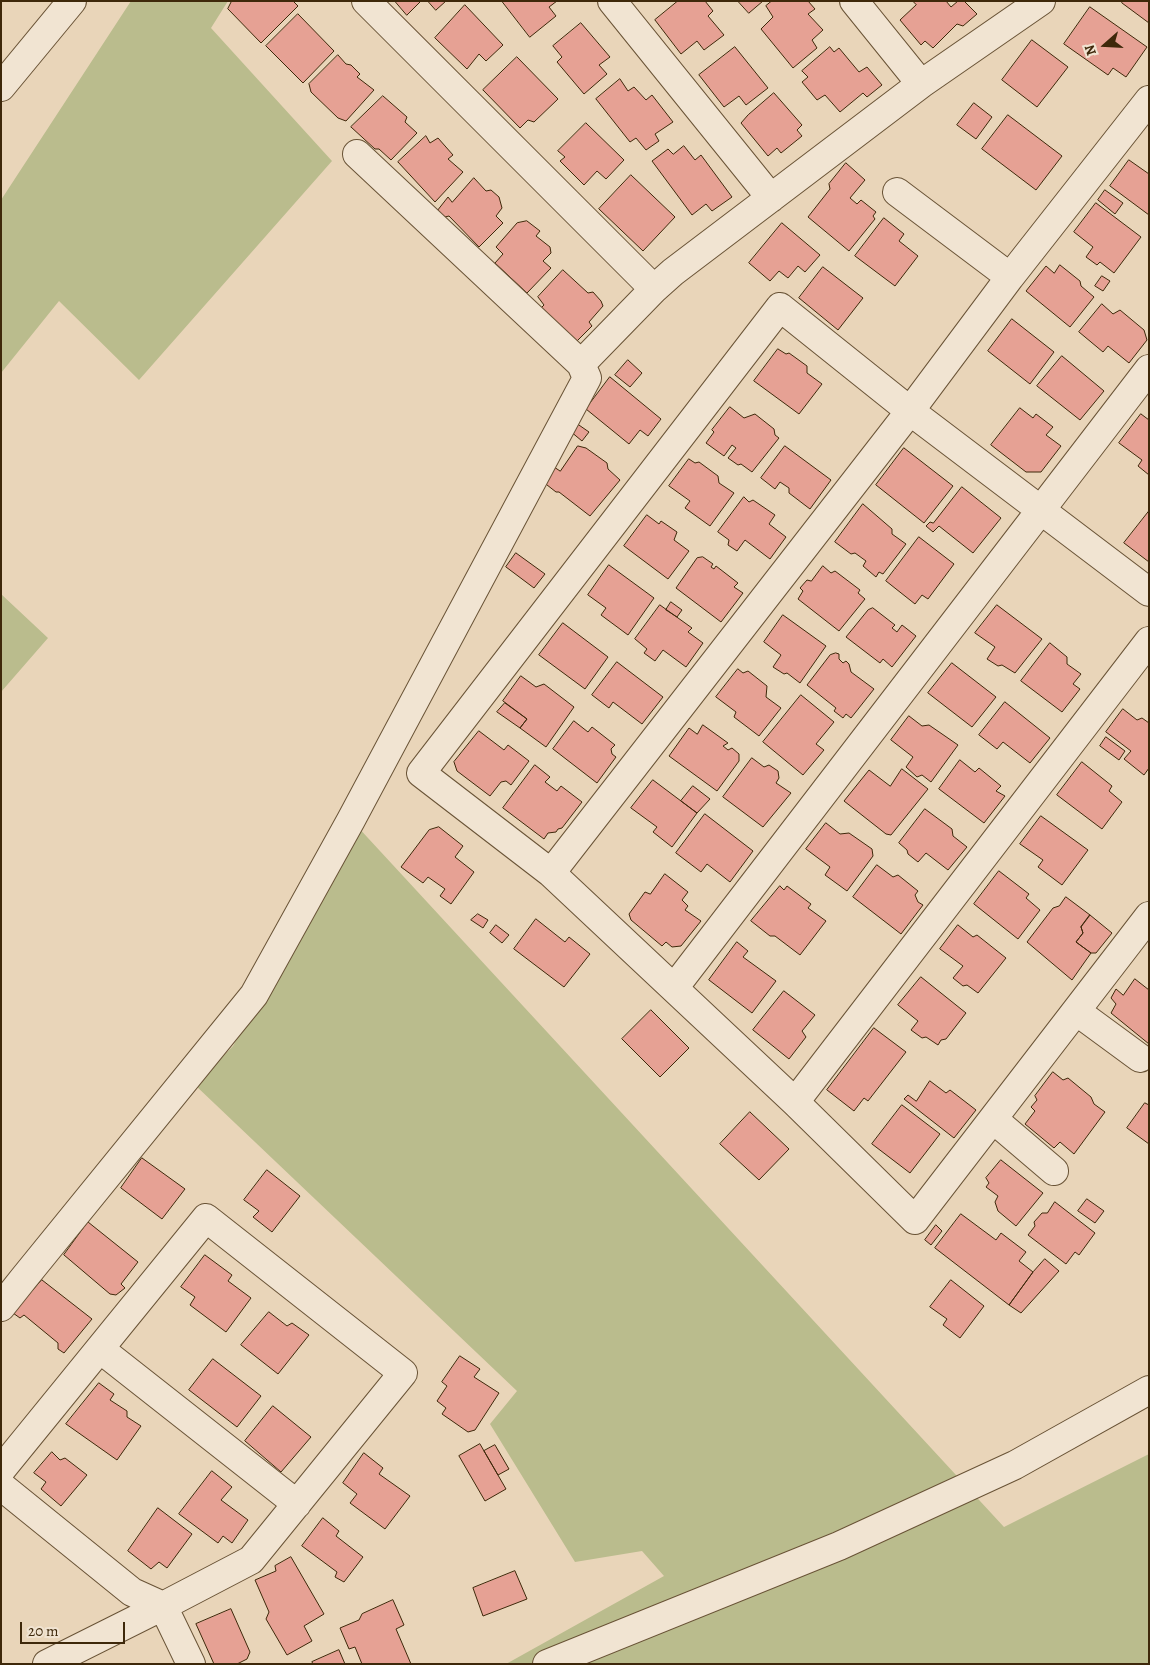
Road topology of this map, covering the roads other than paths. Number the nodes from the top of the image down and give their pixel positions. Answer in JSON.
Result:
{"nodes":[{"id":1,"x":72,"y":1,"type":"edge"},
{"id":2,"x":366,"y":1,"type":"edge"},
{"id":3,"x":612,"y":1,"type":"edge"},
{"id":4,"x":854,"y":1,"type":"edge"},
{"id":5,"x":1041,"y":1,"type":"edge"},
{"id":6,"x":921,"y":84,"type":"junction"},
{"id":7,"x":1,"y":87,"type":"edge"},
{"id":8,"x":1149,"y":100,"type":"edge"},
{"id":9,"x":357,"y":154,"type":"dead end"},
{"id":10,"x":898,"y":192,"type":"dead end"},
{"id":11,"x":771,"y":198,"type":"junction"},
{"id":12,"x":1010,"y":277,"type":"junction"},
{"id":13,"x":654,"y":289,"type":"junction"},
{"id":14,"x":581,"y":364,"type":"junction"},
{"id":15,"x":1149,"y":369,"type":"edge"},
{"id":16,"x":910,"y":411,"type":"junction"},
{"id":17,"x":1042,"y":510,"type":"junction"},
{"id":18,"x":1149,"y":592,"type":"edge"},
{"id":19,"x":1149,"y":641,"type":"edge"},
{"id":20,"x":551,"y":873,"type":"junction"},
{"id":21,"x":1149,"y":916,"type":"edge"},
{"id":22,"x":674,"y":988,"type":"junction"},
{"id":23,"x":1076,"y":1011,"type":"junction"},
{"id":24,"x":1140,"y":1058,"type":"dead end"},
{"id":25,"x":795,"y":1102,"type":"junction"},
{"id":26,"x":993,"y":1120,"type":"junction"},
{"id":27,"x":1054,"y":1171,"type":"dead end"},
{"id":28,"x":1,"y":1307,"type":"edge"},
{"id":29,"x":100,"y":1349,"type":"junction"},
{"id":30,"x":1149,"y":1390,"type":"edge"},
{"id":31,"x":1,"y":1470,"type":"edge"},
{"id":32,"x":1,"y":1486,"type":"edge"},
{"id":33,"x":297,"y":1504,"type":"junction"},
{"id":34,"x":163,"y":1606,"type":"junction"},
{"id":35,"x":47,"y":1664,"type":"edge"},
{"id":36,"x":191,"y":1664,"type":"edge"},
{"id":37,"x":547,"y":1664,"type":"edge"}],
"edges":[{"from":1,"to":7,"type":"street"},
{"from":2,"to":13,"type":"street"},
{"from":3,"to":11,"type":"street"},
{"from":4,"to":6,"type":"street"},
{"from":5,"to":6,"type":"street"},
{"from":6,"to":11,"type":"street"},
{"from":8,"to":12,"type":"street"},
{"from":9,"to":14,"type":"street"},
{"from":10,"to":12,"type":"street"},
{"from":11,"to":13,"type":"street"},
{"from":12,"to":16,"type":"street"},
{"from":13,"to":14,"type":"street"},
{"from":14,"to":28,"type":"street"},
{"from":15,"to":17,"type":"street"},
{"from":16,"to":17,"type":"street"},
{"from":16,"to":20,"type":"street"},
{"from":16,"to":20,"type":"street"},
{"from":17,"to":18,"type":"street"},
{"from":17,"to":22,"type":"street"},
{"from":19,"to":25,"type":"street"},
{"from":20,"to":22,"type":"street"},
{"from":21,"to":23,"type":"street"},
{"from":22,"to":25,"type":"street"},
{"from":23,"to":24,"type":"street"},
{"from":23,"to":26,"type":"street"},
{"from":25,"to":26,"type":"street"},
{"from":26,"to":27,"type":"street"},
{"from":29,"to":31,"type":"street"},
{"from":29,"to":33,"type":"street"},
{"from":29,"to":33,"type":"street"},
{"from":30,"to":37,"type":"street"},
{"from":32,"to":34,"type":"street"},
{"from":33,"to":34,"type":"street"},
{"from":34,"to":35,"type":"street"},
{"from":34,"to":36,"type":"street"}]}
